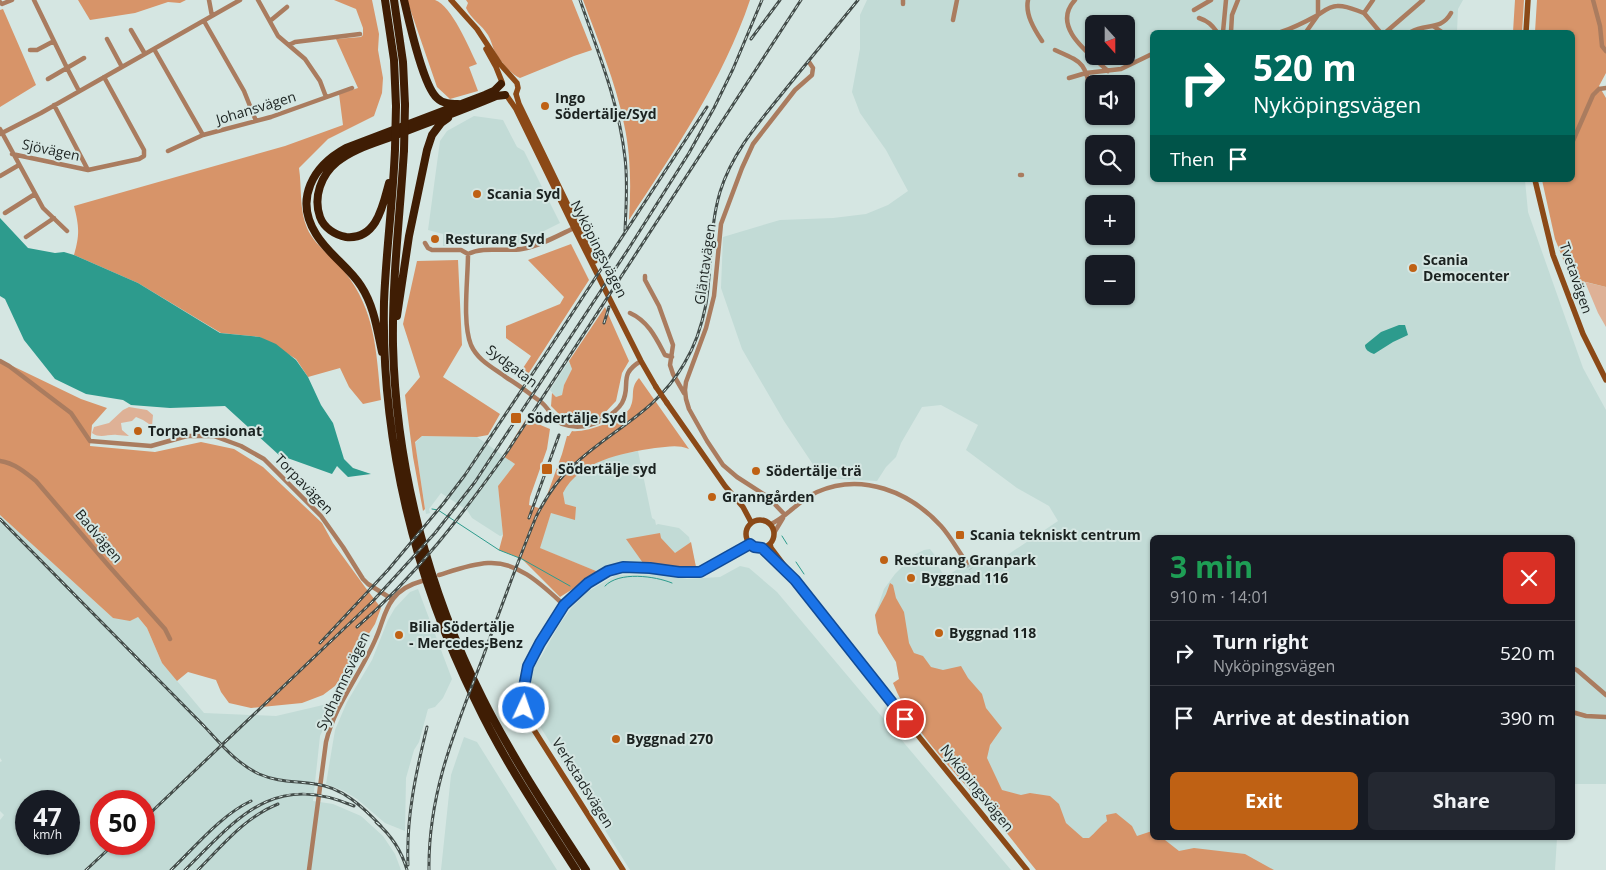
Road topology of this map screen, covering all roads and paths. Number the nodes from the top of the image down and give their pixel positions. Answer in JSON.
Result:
{"nodes":[{"id":1,"x":12,"y":0,"type":"edge"},
{"id":2,"x":34,"y":0,"type":"edge"},
{"id":3,"x":209,"y":0,"type":"edge"},
{"id":4,"x":240,"y":0,"type":"edge"},
{"id":5,"x":258,"y":0,"type":"edge"},
{"id":6,"x":385,"y":0,"type":"edge"},
{"id":7,"x":394,"y":0,"type":"edge"},
{"id":8,"x":404,"y":0,"type":"edge"},
{"id":9,"x":451,"y":0,"type":"edge"},
{"id":10,"x":957,"y":0,"type":"edge"},
{"id":11,"x":1028,"y":0,"type":"edge"},
{"id":12,"x":1075,"y":0,"type":"edge"},
{"id":13,"x":1211,"y":0,"type":"edge"},
{"id":14,"x":1226,"y":0,"type":"edge"},
{"id":15,"x":1238,"y":0,"type":"edge"},
{"id":16,"x":1318,"y":0,"type":"edge"},
{"id":17,"x":1373,"y":0,"type":"edge"},
{"id":18,"x":1423,"y":0,"type":"edge"},
{"id":19,"x":1528,"y":0,"type":"edge"},
{"id":20,"x":1592,"y":0,"type":"edge"},
{"id":21,"x":0,"y":2,"type":"edge"},
{"id":22,"x":287,"y":7,"type":"dead end"},
{"id":23,"x":1194,"y":10,"type":"dead end"},
{"id":24,"x":1364,"y":13,"type":"junction"},
{"id":25,"x":1451,"y":13,"type":"dead end"},
{"id":26,"x":1318,"y":15,"type":"junction"},
{"id":27,"x":212,"y":16,"type":"junction"},
{"id":28,"x":1199,"y":18,"type":"dead end"},
{"id":29,"x":204,"y":20,"type":"junction"},
{"id":30,"x":953,"y":20,"type":"dead end"},
{"id":31,"x":270,"y":21,"type":"junction"},
{"id":32,"x":470,"y":21,"type":"junction"},
{"id":33,"x":1433,"y":26,"type":"junction"},
{"id":34,"x":1292,"y":28,"type":"junction"},
{"id":35,"x":131,"y":30,"type":"dead end"},
{"id":36,"x":1216,"y":30,"type":"edge"},
{"id":37,"x":1223,"y":30,"type":"edge"},
{"id":38,"x":1231,"y":30,"type":"edge"},
{"id":39,"x":1286,"y":30,"type":"edge"},
{"id":40,"x":1294,"y":30,"type":"edge"},
{"id":41,"x":1307,"y":30,"type":"edge"},
{"id":42,"x":1378,"y":30,"type":"edge"},
{"id":43,"x":1388,"y":30,"type":"edge"},
{"id":44,"x":1415,"y":30,"type":"edge"},
{"id":45,"x":1439,"y":30,"type":"edge"},
{"id":46,"x":1526,"y":30,"type":"edge"},
{"id":47,"x":360,"y":34,"type":"dead end"},
{"id":48,"x":107,"y":39,"type":"dead end"},
{"id":49,"x":1042,"y":40,"type":"dead end"},
{"id":50,"x":54,"y":42,"type":"junction"},
{"id":51,"x":289,"y":45,"type":"junction"},
{"id":52,"x":154,"y":49,"type":"junction"},
{"id":53,"x":30,"y":50,"type":"dead end"},
{"id":54,"x":1055,"y":50,"type":"dead end"},
{"id":55,"x":1606,"y":51,"type":"edge"},
{"id":56,"x":145,"y":54,"type":"junction"},
{"id":57,"x":1150,"y":55,"type":"edge"},
{"id":58,"x":84,"y":58,"type":"dead end"},
{"id":59,"x":809,"y":62,"type":"dead end"},
{"id":60,"x":122,"y":67,"type":"junction"},
{"id":61,"x":66,"y":68,"type":"junction"},
{"id":62,"x":1108,"y":71,"type":"junction"},
{"id":63,"x":1086,"y":73,"type":"junction"},
{"id":64,"x":104,"y":77,"type":"junction"},
{"id":65,"x":512,"y":78,"type":"junction"},
{"id":66,"x":1069,"y":78,"type":"dead end"},
{"id":67,"x":48,"y":79,"type":"dead end"},
{"id":68,"x":502,"y":83,"type":"junction"},
{"id":69,"x":352,"y":88,"type":"dead end"},
{"id":70,"x":1606,"y":88,"type":"edge"},
{"id":71,"x":79,"y":91,"type":"junction"},
{"id":72,"x":516,"y":94,"type":"junction"},
{"id":73,"x":506,"y":95,"type":"junction"},
{"id":74,"x":326,"y":97,"type":"junction"},
{"id":75,"x":460,"y":104,"type":"junction"},
{"id":76,"x":54,"y":105,"type":"junction"},
{"id":77,"x":456,"y":112,"type":"junction"},
{"id":78,"x":256,"y":121,"type":"junction"},
{"id":79,"x":1,"y":132,"type":"edge"},
{"id":80,"x":203,"y":136,"type":"junction"},
{"id":81,"x":1575,"y":137,"type":"edge"},
{"id":82,"x":168,"y":151,"type":"dead end"},
{"id":83,"x":12,"y":154,"type":"junction"},
{"id":84,"x":395,"y":162,"type":"junction"},
{"id":85,"x":19,"y":165,"type":"junction"},
{"id":86,"x":88,"y":170,"type":"junction"},
{"id":87,"x":0,"y":176,"type":"edge"},
{"id":88,"x":1535,"y":182,"type":"edge"},
{"id":89,"x":35,"y":194,"type":"junction"},
{"id":90,"x":5,"y":213,"type":"dead end"},
{"id":91,"x":54,"y":218,"type":"junction"},
{"id":92,"x":576,"y":227,"type":"junction"},
{"id":93,"x":67,"y":231,"type":"dead end"},
{"id":94,"x":26,"y":237,"type":"dead end"},
{"id":95,"x":425,"y":243,"type":"dead end"},
{"id":96,"x":468,"y":254,"type":"junction"},
{"id":97,"x":645,"y":276,"type":"dead end"},
{"id":98,"x":630,"y":312,"type":"dead end"},
{"id":99,"x":393,"y":346,"type":"junction"},
{"id":100,"x":672,"y":357,"type":"junction"},
{"id":101,"x":0,"y":361,"type":"edge"},
{"id":102,"x":641,"y":361,"type":"junction"},
{"id":103,"x":386,"y":375,"type":"junction"},
{"id":104,"x":1606,"y":380,"type":"edge"},
{"id":105,"x":685,"y":394,"type":"junction"},
{"id":106,"x":0,"y":460,"type":"edge"},
{"id":107,"x":743,"y":507,"type":"junction"},
{"id":108,"x":785,"y":515,"type":"junction"},
{"id":109,"x":759,"y":519,"type":"junction"},
{"id":110,"x":751,"y":522,"type":"junction"},
{"id":111,"x":771,"y":524,"type":"junction"},
{"id":112,"x":774,"y":533,"type":"junction"},
{"id":113,"x":746,"y":537,"type":"junction"},
{"id":114,"x":750,"y":544,"type":"junction"},
{"id":115,"x":770,"y":544,"type":"junction"},
{"id":116,"x":762,"y":548,"type":"junction"},
{"id":117,"x":732,"y":554,"type":"junction"},
{"id":118,"x":967,"y":563,"type":"tunnel mouth"},
{"id":119,"x":439,"y":575,"type":"dead end"},
{"id":120,"x":795,"y":580,"type":"junction"},
{"id":121,"x":422,"y":581,"type":"dead end"},
{"id":122,"x":392,"y":599,"type":"junction"},
{"id":123,"x":564,"y":605,"type":"junction"},
{"id":124,"x":170,"y":639,"type":"dead end"},
{"id":125,"x":1575,"y":669,"type":"edge"},
{"id":126,"x":1604,"y":690,"type":"edge"},
{"id":127,"x":1606,"y":695,"type":"edge"},
{"id":128,"x":1575,"y":713,"type":"edge"},
{"id":129,"x":1606,"y":716,"type":"edge"},
{"id":130,"x":309,"y":870,"type":"edge"},
{"id":131,"x":576,"y":870,"type":"edge"},
{"id":132,"x":586,"y":870,"type":"edge"},
{"id":133,"x":623,"y":870,"type":"edge"},
{"id":134,"x":1027,"y":870,"type":"edge"}],
"edges":[{"from":1,"to":21,"type":"street"},
{"from":2,"to":50,"type":"street"},
{"from":3,"to":27,"type":"street"},
{"from":4,"to":27,"type":"street"},
{"from":5,"to":31,"type":"street"},
{"from":6,"to":84,"type":"highway","bridge":true},
{"from":7,"to":99,"type":"highway","bridge":true},
{"from":8,"to":75,"type":"highway"},
{"from":9,"to":32,"type":"main road"},
{"from":10,"to":30,"type":"street"},
{"from":11,"to":49,"type":"street"},
{"from":12,"to":62,"type":"street"},
{"from":13,"to":23,"type":"street"},
{"from":14,"to":37,"type":"street"},
{"from":15,"to":38,"type":"street"},
{"from":16,"to":26,"type":"street"},
{"from":17,"to":24,"type":"street"},
{"from":18,"to":43,"type":"street"},
{"from":19,"to":46,"type":"main road"},
{"from":20,"to":55,"type":"street"},
{"from":22,"to":31,"type":"street"},
{"from":24,"to":26,"type":"street"},
{"from":24,"to":42,"type":"street"},
{"from":25,"to":33,"type":"street"},
{"from":26,"to":34,"type":"street"},
{"from":26,"to":41,"type":"street"},
{"from":27,"to":29,"type":"street"},
{"from":28,"to":36,"type":"street"},
{"from":29,"to":52,"type":"street"},
{"from":29,"to":78,"type":"street"},
{"from":31,"to":51,"type":"street"},
{"from":32,"to":65,"type":"main road"},
{"from":32,"to":68,"type":"main road"},
{"from":33,"to":44,"type":"street"},
{"from":33,"to":45,"type":"street"},
{"from":34,"to":39,"type":"street"},
{"from":34,"to":40,"type":"street"},
{"from":35,"to":56,"type":"street"},
{"from":47,"to":51,"type":"street"},
{"from":48,"to":60,"type":"street"},
{"from":50,"to":53,"type":"street"},
{"from":50,"to":61,"type":"street"},
{"from":51,"to":74,"type":"street"},
{"from":52,"to":56,"type":"street"},
{"from":52,"to":80,"type":"street"},
{"from":54,"to":63,"type":"street"},
{"from":56,"to":60,"type":"street"},
{"from":57,"to":62,"type":"street"},
{"from":58,"to":61,"type":"street"},
{"from":59,"to":105,"type":"street","name":"Gläntavägen"},
{"from":60,"to":64,"type":"street"},
{"from":61,"to":67,"type":"street"},
{"from":61,"to":71,"type":"street"},
{"from":62,"to":63,"type":"street"},
{"from":63,"to":66,"type":"street"},
{"from":64,"to":71,"type":"street"},
{"from":64,"to":86,"type":"street","name":"Sjövägen"},
{"from":65,"to":68,"type":"main road"},
{"from":65,"to":72,"type":"main road"},
{"from":68,"to":73,"type":"main road"},
{"from":68,"to":75,"type":"highway"},
{"from":69,"to":74,"type":"street","name":"Johansvägen"},
{"from":70,"to":81,"type":"street"},
{"from":71,"to":76,"type":"street"},
{"from":72,"to":73,"type":"main road"},
{"from":72,"to":92,"type":"main road","name":"Nyköpingsvägen"},
{"from":73,"to":77,"type":"highway"},
{"from":73,"to":92,"type":"main road","name":"Nyköpingsvägen"},
{"from":74,"to":78,"type":"street","name":"Johansvägen"},
{"from":75,"to":103,"type":"highway"},
{"from":76,"to":79,"type":"street"},
{"from":76,"to":86,"type":"street"},
{"from":77,"to":84,"type":"highway"},
{"from":77,"to":99,"type":"highway"},
{"from":78,"to":80,"type":"street","name":"Johansvägen"},
{"from":79,"to":83,"type":"street"},
{"from":80,"to":82,"type":"street","name":"Johansvägen"},
{"from":83,"to":85,"type":"street"},
{"from":83,"to":86,"type":"street","name":"Sjövägen"},
{"from":84,"to":103,"type":"highway"},
{"from":85,"to":87,"type":"street"},
{"from":85,"to":89,"type":"street"},
{"from":88,"to":104,"type":"main road","name":"Tvetavägen"},
{"from":89,"to":90,"type":"street"},
{"from":89,"to":91,"type":"street"},
{"from":91,"to":93,"type":"street"},
{"from":91,"to":94,"type":"street"},
{"from":92,"to":96,"type":"street"},
{"from":92,"to":102,"type":"main road","name":"Nyköpingsvägen"},
{"from":95,"to":96,"type":"street"},
{"from":96,"to":102,"type":"street","name":"Sydgatan"},
{"from":97,"to":100,"type":"street"},
{"from":98,"to":100,"type":"street"},
{"from":99,"to":132,"type":"highway"},
{"from":100,"to":105,"type":"street"},
{"from":101,"to":122,"type":"street","name":"Torpavägen"},
{"from":102,"to":107,"type":"main road","name":"Nyköpingsvägen","bridge":true},
{"from":103,"to":131,"type":"highway"},
{"from":105,"to":108,"type":"street"},
{"from":106,"to":124,"type":"street","name":"Badvägen"},
{"from":107,"to":109,"type":"main road","name":"Nyköpingsvägen"},
{"from":107,"to":110,"type":"main road","name":"Nyköpingsvägen"},
{"from":108,"to":111,"type":"street"},
{"from":108,"to":112,"type":"street"},
{"from":108,"to":118,"type":"street"},
{"from":109,"to":110,"type":"main road"},
{"from":109,"to":111,"type":"main road"},
{"from":110,"to":113,"type":"main road"},
{"from":111,"to":112,"type":"main road"},
{"from":112,"to":115,"type":"main road"},
{"from":113,"to":114,"type":"main road"},
{"from":113,"to":117,"type":"main road","name":"Verkstadsvägen"},
{"from":114,"to":116,"type":"main road"},
{"from":114,"to":117,"type":"main road","name":"Verkstadsvägen"},
{"from":115,"to":116,"type":"main road"},
{"from":115,"to":120,"type":"main road","name":"Nyköpingsvägen"},
{"from":116,"to":120,"type":"main road","name":"Nyköpingsvägen"},
{"from":117,"to":123,"type":"main road","name":"Verkstadsvägen"},
{"from":119,"to":123,"type":"street"},
{"from":120,"to":134,"type":"main road","name":"Nyköpingsvägen"},
{"from":121,"to":122,"type":"street"},
{"from":122,"to":130,"type":"street","name":"Sydhamnsvägen"},
{"from":123,"to":133,"type":"main road","name":"Verkstadsvägen"},
{"from":125,"to":126,"type":"street"},
{"from":126,"to":127,"type":"street"},
{"from":128,"to":129,"type":"street"}]}
